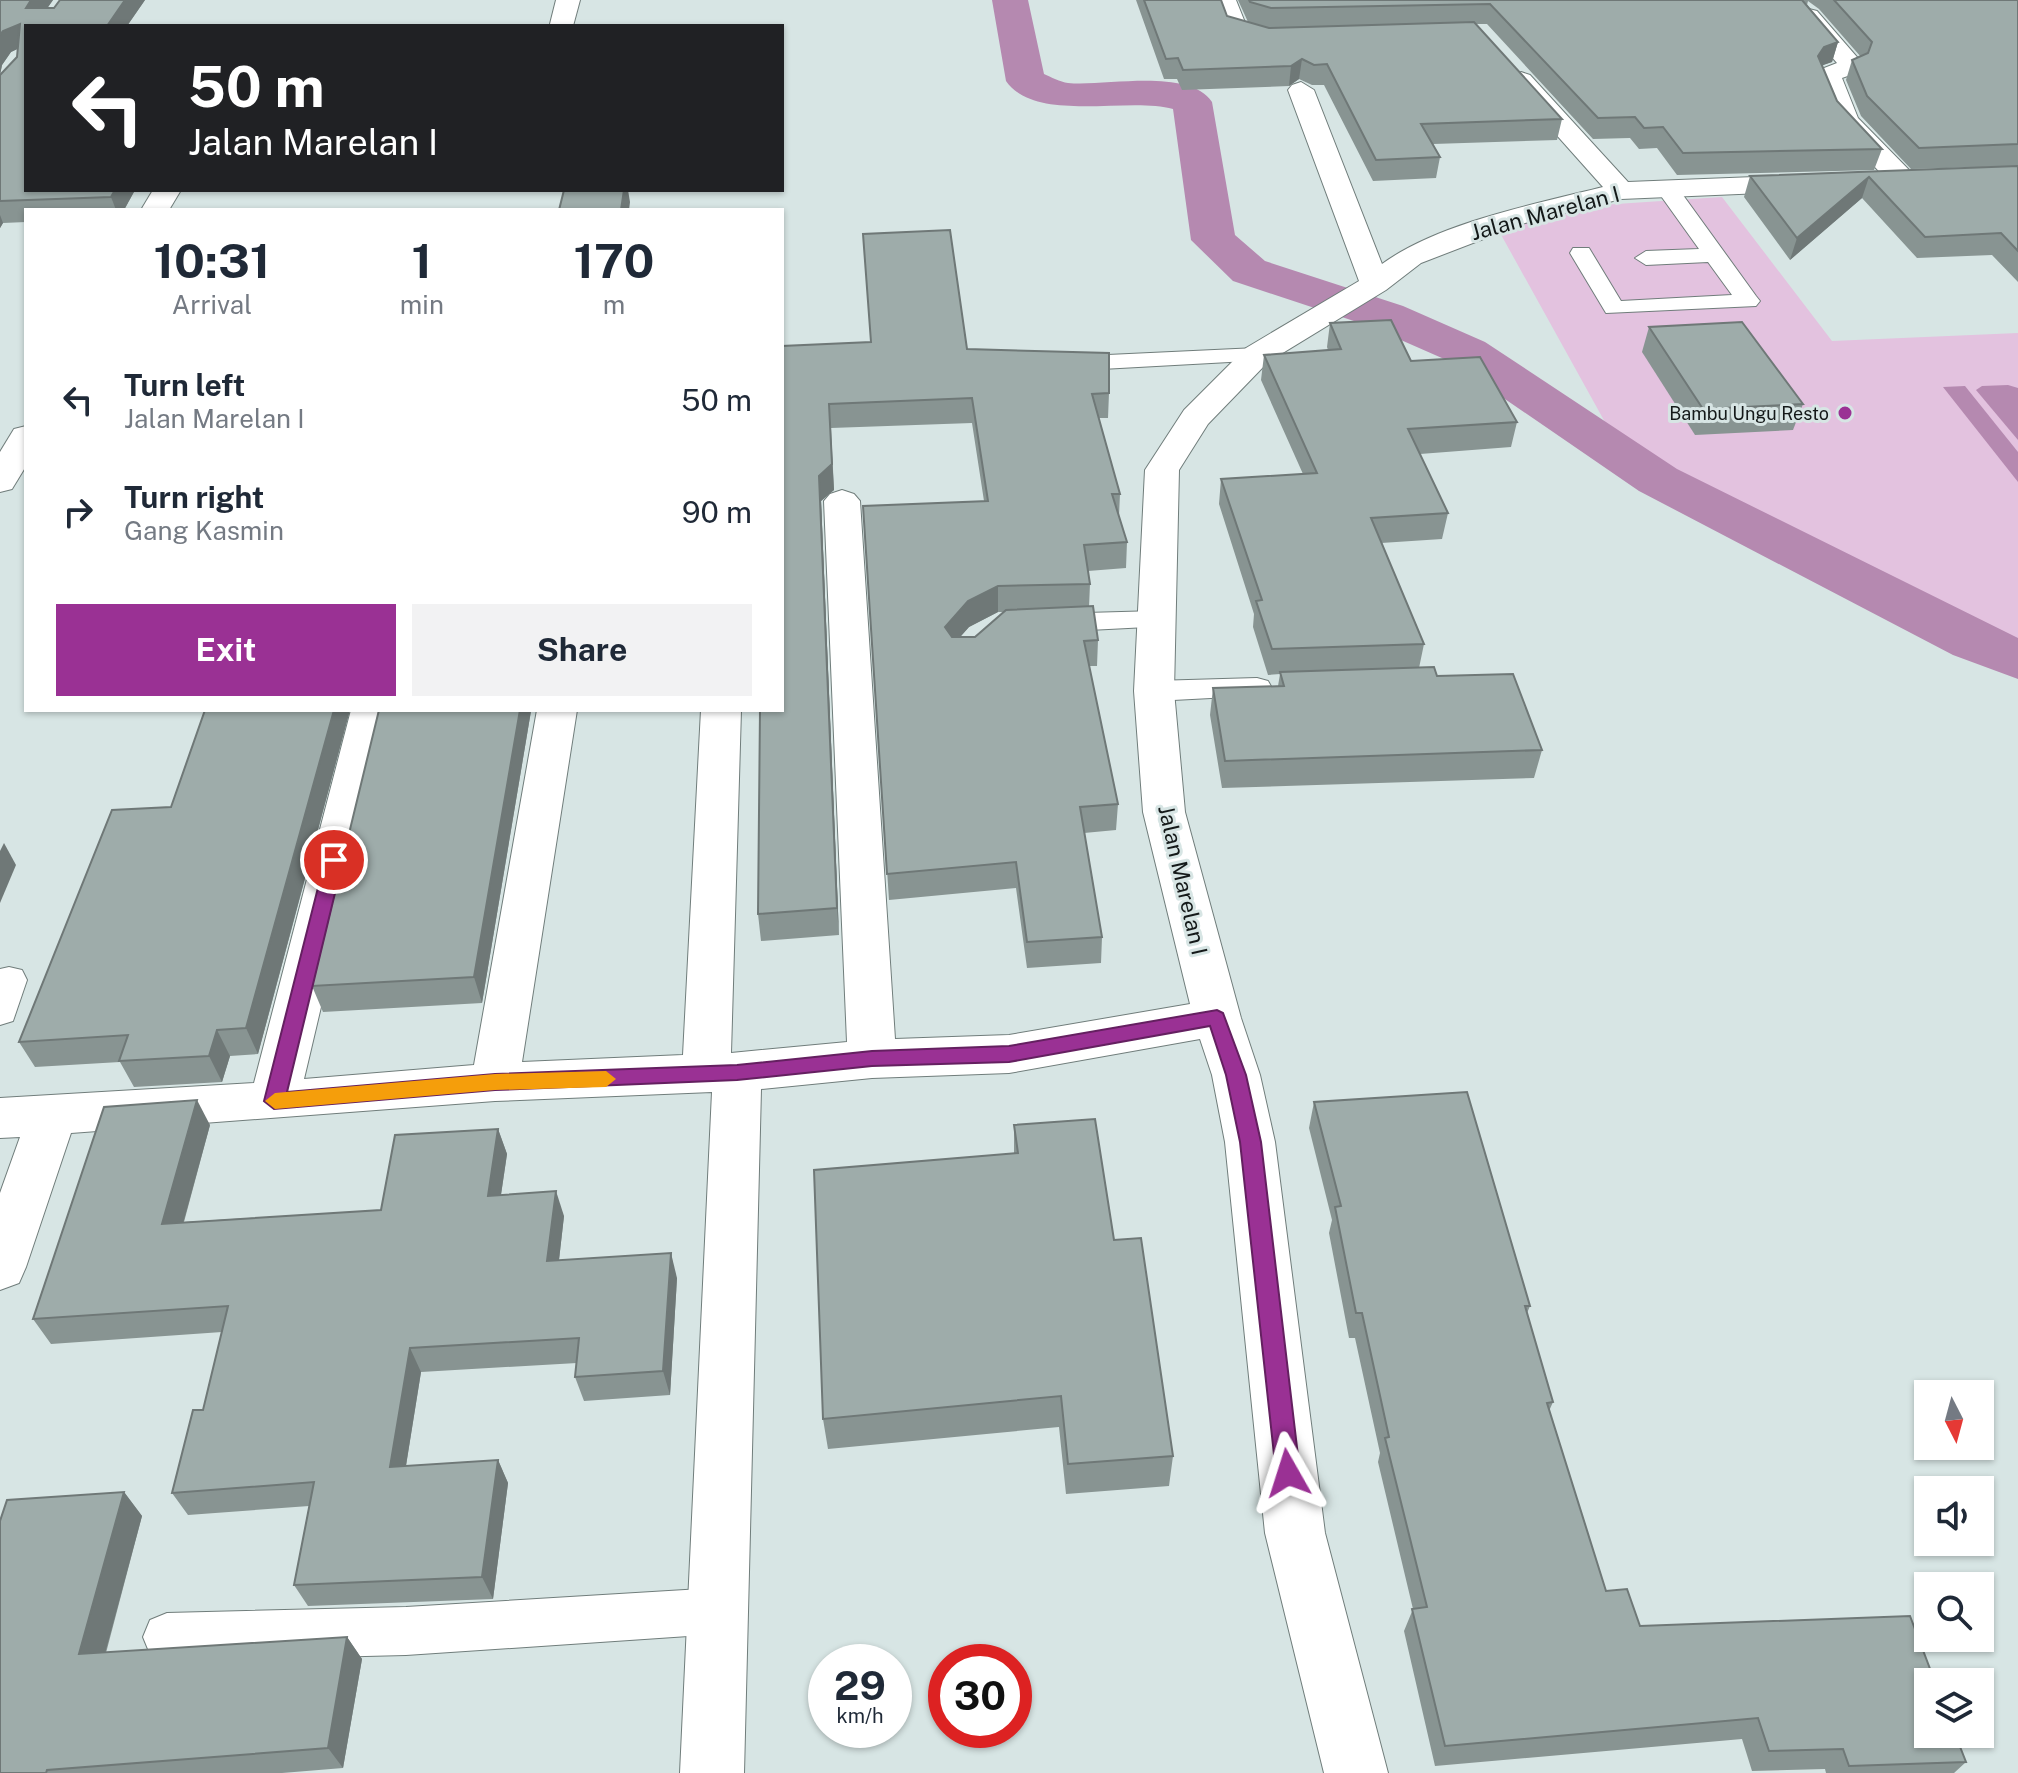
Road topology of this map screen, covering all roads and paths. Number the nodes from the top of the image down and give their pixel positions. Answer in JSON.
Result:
{"nodes":[{"id":1,"x":568,"y":0,"type":"edge"},
{"id":2,"x":1224,"y":0,"type":"edge"},
{"id":3,"x":1809,"y":16,"type":"edge"},
{"id":4,"x":562,"y":24,"type":"dead end"},
{"id":5,"x":1301,"y":39,"type":"edge"},
{"id":6,"x":1509,"y":66,"type":"edge"},
{"id":7,"x":1301,"y":90,"type":"edge"},
{"id":8,"x":1902,"y":179,"type":"junction"},
{"id":9,"x":1930,"y":179,"type":"edge"},
{"id":10,"x":1871,"y":180,"type":"edge"},
{"id":11,"x":1839,"y":182,"type":"edge"},
{"id":12,"x":1667,"y":189,"type":"junction"},
{"id":13,"x":1621,"y":191,"type":"junction"},
{"id":14,"x":1699,"y":234,"type":"junction"},
{"id":15,"x":1581,"y":253,"type":"dead end"},
{"id":16,"x":1715,"y":255,"type":"junction"},
{"id":17,"x":1730,"y":277,"type":"junction"},
{"id":18,"x":1662,"y":280,"type":"dead end"},
{"id":19,"x":1364,"y":290,"type":"junction"},
{"id":20,"x":1257,"y":355,"type":"junction"},
{"id":21,"x":1041,"y":365,"type":"edge"},
{"id":22,"x":24,"y":440,"type":"edge"},
{"id":23,"x":0,"y":482,"type":"edge"},
{"id":24,"x":842,"y":501,"type":"dead end"},
{"id":25,"x":1157,"y":620,"type":"junction"},
{"id":26,"x":1015,"y":624,"type":"edge"},
{"id":27,"x":1281,"y":687,"type":"edge"},
{"id":28,"x":1154,"y":691,"type":"junction"},
{"id":29,"x":371,"y":712,"type":"edge"},
{"id":30,"x":557,"y":712,"type":"edge"},
{"id":31,"x":721,"y":712,"type":"edge"},
{"id":32,"x":1217,"y":1018,"type":"junction"},
{"id":33,"x":872,"y":1059,"type":"junction"},
{"id":34,"x":722,"y":1072,"type":"junction"},
{"id":35,"x":495,"y":1082,"type":"junction"},
{"id":36,"x":274,"y":1101,"type":"junction"},
{"id":37,"x":53,"y":1113,"type":"junction"},
{"id":38,"x":0,"y":1118,"type":"edge"},
{"id":39,"x":0,"y":1267,"type":"edge"},
{"id":40,"x":718,"y":1611,"type":"junction"},
{"id":41,"x":167,"y":1637,"type":"dead end"},
{"id":42,"x":712,"y":1773,"type":"edge"},
{"id":43,"x":1356,"y":1773,"type":"edge"}],
"edges":[{"from":1,"to":4,"type":"street"},
{"from":2,"to":5,"type":"street"},
{"from":3,"to":8,"type":"street"},
{"from":6,"to":13,"type":"street"},
{"from":7,"to":19,"type":"street"},
{"from":8,"to":9,"type":"street"},
{"from":8,"to":10,"type":"street"},
{"from":11,"to":12,"type":"street","name":"Jalan Marelan I"},
{"from":12,"to":13,"type":"street","name":"Jalan Marelan I"},
{"from":12,"to":14,"type":"lane"},
{"from":13,"to":19,"type":"street","name":"Jalan Marelan I"},
{"from":14,"to":16,"type":"lane"},
{"from":14,"to":16,"type":"lane"},
{"from":15,"to":17,"type":"lane"},
{"from":16,"to":17,"type":"lane"},
{"from":17,"to":18,"type":"lane"},
{"from":19,"to":20,"type":"street","name":"Jalan Marelan I"},
{"from":20,"to":21,"type":"lane"},
{"from":20,"to":25,"type":"street","name":"Jalan Marelan I"},
{"from":22,"to":23,"type":"street"},
{"from":24,"to":33,"type":"street"},
{"from":25,"to":26,"type":"lane"},
{"from":25,"to":28,"type":"street","name":"Jalan Marelan I"},
{"from":27,"to":28,"type":"lane"},
{"from":28,"to":32,"type":"street","name":"Jalan Marelan I"},
{"from":29,"to":36,"type":"street"},
{"from":30,"to":35,"type":"street"},
{"from":31,"to":34,"type":"street"},
{"from":32,"to":33,"type":"street"},
{"from":32,"to":43,"type":"street","name":"Jalan Marelan I"},
{"from":33,"to":34,"type":"street"},
{"from":34,"to":35,"type":"street"},
{"from":34,"to":40,"type":"street"},
{"from":35,"to":36,"type":"street"},
{"from":36,"to":37,"type":"street"},
{"from":37,"to":38,"type":"street"},
{"from":37,"to":39,"type":"street"},
{"from":40,"to":41,"type":"lane"},
{"from":40,"to":42,"type":"street"}]}
